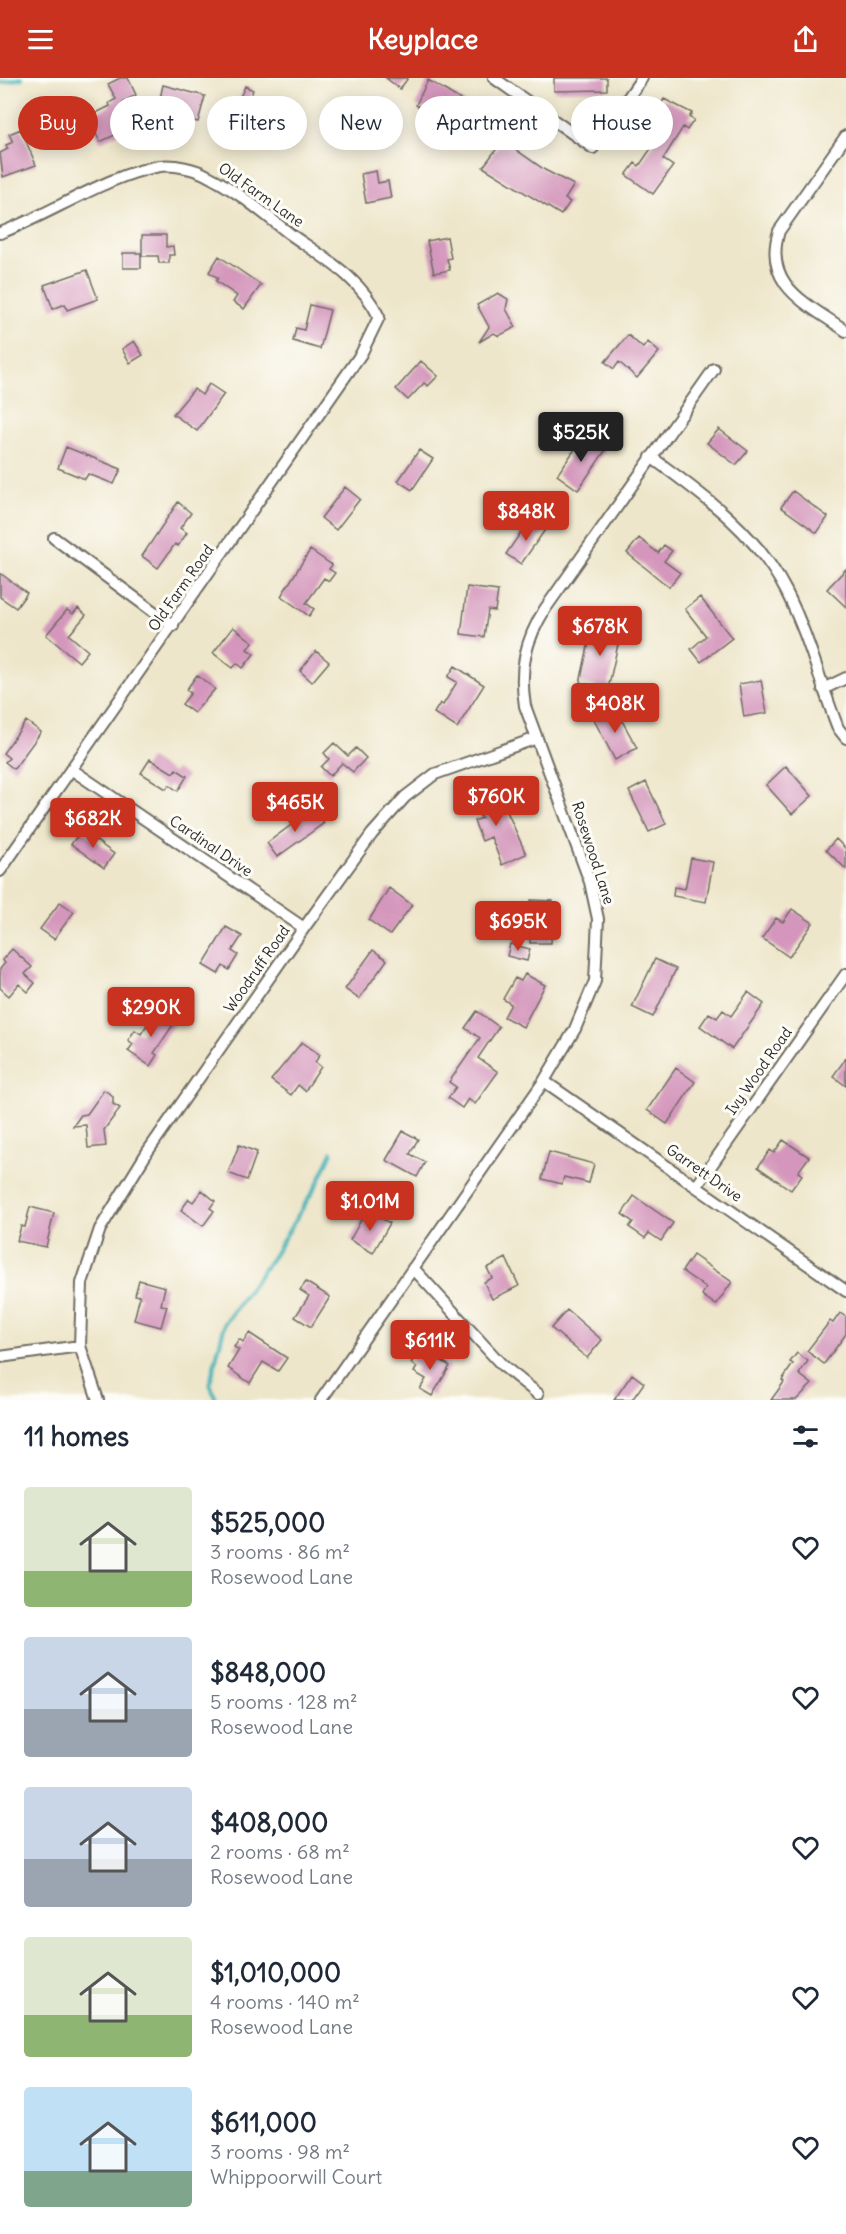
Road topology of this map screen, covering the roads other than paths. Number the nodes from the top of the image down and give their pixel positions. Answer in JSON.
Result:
{"nodes":[{"id":1,"x":494,"y":78,"type":"edge"},
{"id":2,"x":642,"y":78,"type":"edge"},
{"id":3,"x":846,"y":136,"type":"edge"},
{"id":4,"x":0,"y":233,"type":"edge"},
{"id":5,"x":379,"y":316,"type":"joint"},
{"id":6,"x":846,"y":331,"type":"edge"},
{"id":7,"x":714,"y":369,"type":"dead end"},
{"id":8,"x":651,"y":457,"type":"junction"},
{"id":9,"x":54,"y":538,"type":"dead end"},
{"id":10,"x":172,"y":626,"type":"junction"},
{"id":11,"x":846,"y":678,"type":"edge"},
{"id":12,"x":823,"y":689,"type":"junction"},
{"id":13,"x":537,"y":738,"type":"junction"},
{"id":14,"x":846,"y":738,"type":"edge"},
{"id":15,"x":71,"y":769,"type":"junction"},
{"id":16,"x":0,"y":871,"type":"edge"},
{"id":17,"x":304,"y":928,"type":"junction"},
{"id":18,"x":846,"y":974,"type":"edge"},
{"id":19,"x":544,"y":1081,"type":"junction"},
{"id":20,"x":696,"y":1186,"type":"junction"},
{"id":21,"x":413,"y":1268,"type":"junction"},
{"id":22,"x":846,"y":1291,"type":"edge"},
{"id":23,"x":80,"y":1346,"type":"junction"},
{"id":24,"x":0,"y":1357,"type":"edge"},
{"id":25,"x":538,"y":1394,"type":"dead end"},
{"id":26,"x":98,"y":1400,"type":"edge"},
{"id":27,"x":321,"y":1400,"type":"edge"}],
"edges":[{"from":1,"to":2,"type":"street"},
{"from":3,"to":6,"type":"street"},
{"from":4,"to":5,"type":"street","name":"Old Farm Lane"},
{"from":5,"to":10,"type":"street","name":"Old Farm Road"},
{"from":7,"to":8,"type":"street","name":"Rosewood Lane"},
{"from":8,"to":12,"type":"street"},
{"from":8,"to":13,"type":"street","name":"Rosewood Lane"},
{"from":9,"to":10,"type":"street"},
{"from":10,"to":15,"type":"street","name":"Old Farm Road"},
{"from":11,"to":12,"type":"street"},
{"from":12,"to":14,"type":"street"},
{"from":13,"to":17,"type":"street","name":"Woodruff Road"},
{"from":13,"to":19,"type":"street","name":"Rosewood Lane"},
{"from":15,"to":16,"type":"street","name":"Old Farm Road"},
{"from":15,"to":17,"type":"street","name":"Cardinal Drive"},
{"from":17,"to":23,"type":"street","name":"Woodruff Road"},
{"from":18,"to":20,"type":"street","name":"Ivy Wood Road"},
{"from":19,"to":20,"type":"street","name":"Garrett Drive"},
{"from":19,"to":21,"type":"street","name":"Rosewood Lane"},
{"from":20,"to":22,"type":"street","name":"Garrett Drive"},
{"from":21,"to":25,"type":"street"},
{"from":21,"to":27,"type":"street","name":"Rosewood Lane"},
{"from":23,"to":24,"type":"street"},
{"from":23,"to":26,"type":"street","name":"Woodruff Road"}]}
